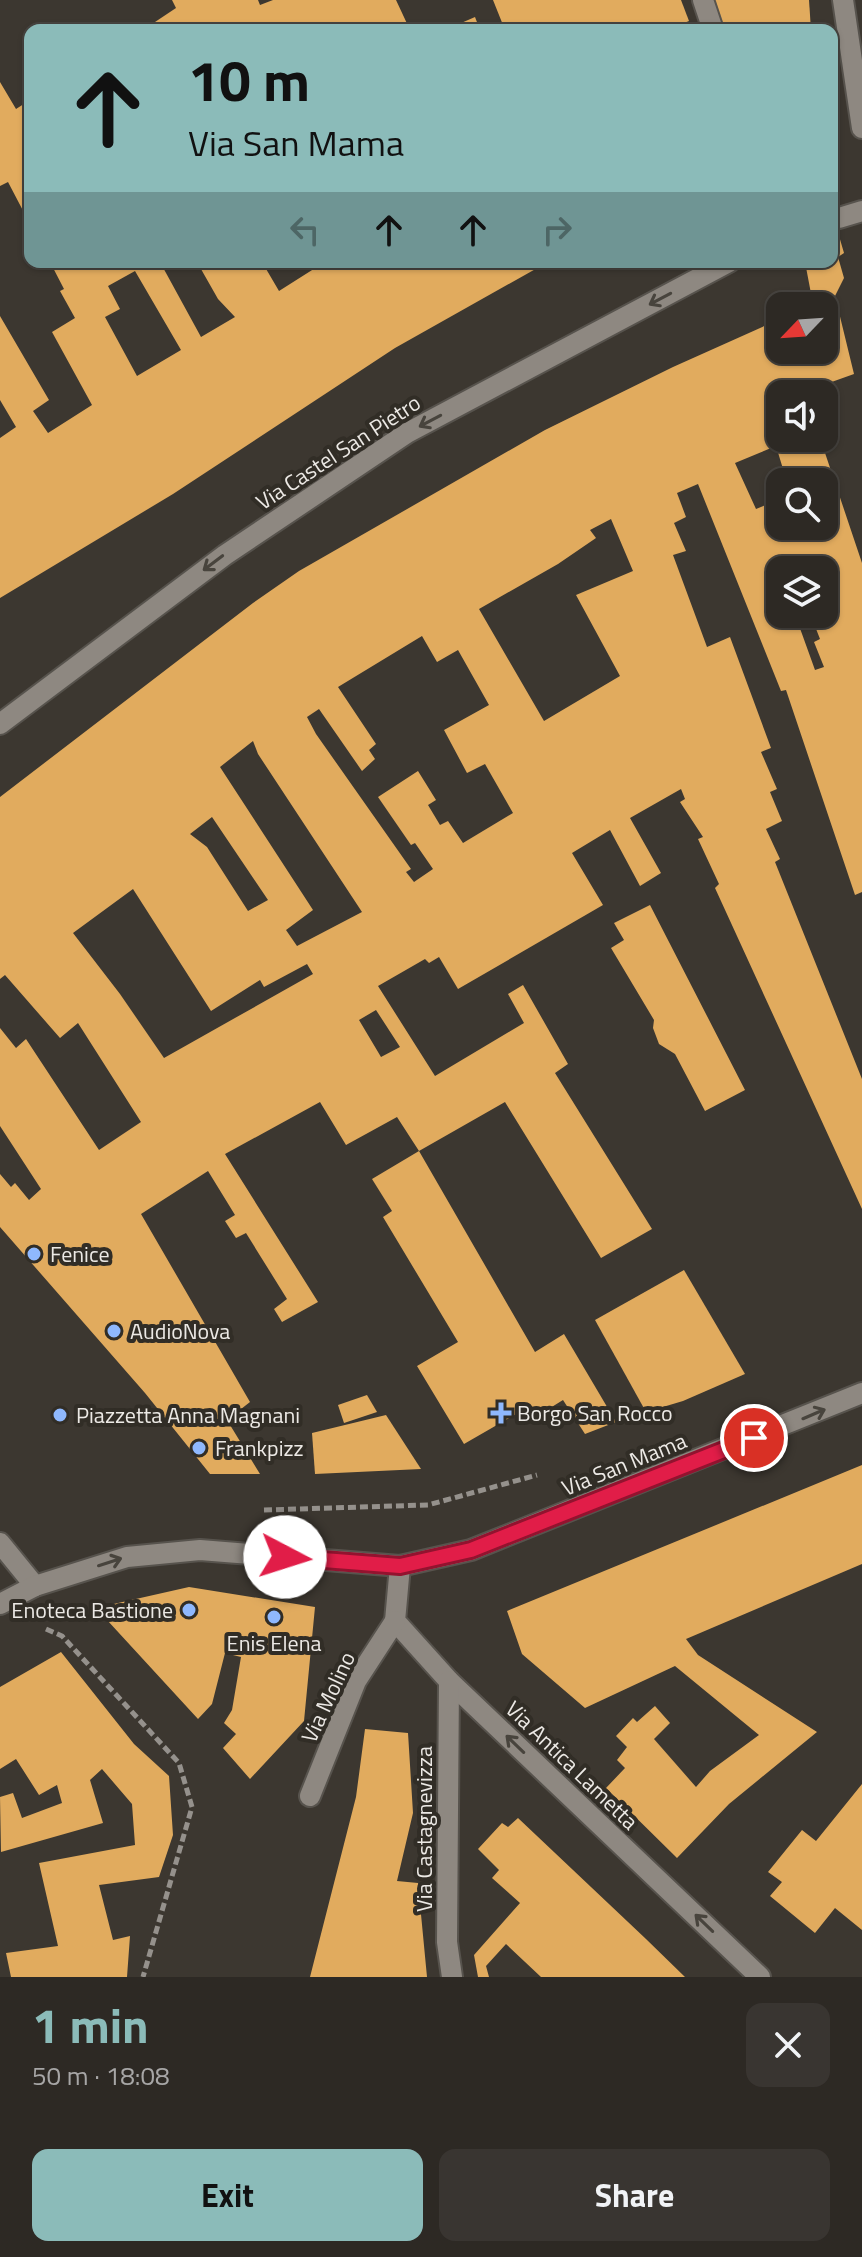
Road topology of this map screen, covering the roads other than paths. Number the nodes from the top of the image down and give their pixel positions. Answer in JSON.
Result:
{"nodes":[{"id":1,"x":703,"y":0,"type":"edge"},
{"id":2,"x":843,"y":0,"type":"edge"},
{"id":3,"x":711,"y":24,"type":"edge"},
{"id":4,"x":862,"y":128,"type":"edge"},
{"id":5,"x":862,"y":211,"type":"edge"},
{"id":6,"x":839,"y":218,"type":"dead end"},
{"id":7,"x":718,"y":268,"type":"edge"},
{"id":8,"x":0,"y":724,"type":"edge"},
{"id":9,"x":862,"y":1393,"type":"edge"},
{"id":10,"x":0,"y":1543,"type":"edge"},
{"id":11,"x":400,"y":1566,"type":"junction"},
{"id":12,"x":35,"y":1586,"type":"junction"},
{"id":13,"x":0,"y":1604,"type":"edge"},
{"id":14,"x":395,"y":1621,"type":"junction"},
{"id":15,"x":449,"y":1681,"type":"junction"},
{"id":16,"x":310,"y":1796,"type":"dead end"},
{"id":17,"x":452,"y":1977,"type":"edge"},
{"id":18,"x":760,"y":1977,"type":"edge"}],
"edges":[{"from":1,"to":3,"type":"street"},
{"from":2,"to":4,"type":"street"},
{"from":5,"to":6,"type":"street"},
{"from":7,"to":8,"type":"street","name":"Via Castel San Pietro","one_way":true},
{"from":11,"to":9,"type":"street","name":"Via San Mama","one_way":true},
{"from":10,"to":12,"type":"street"},
{"from":12,"to":11,"type":"street","name":"Via San Mama","one_way":true},
{"from":11,"to":14,"type":"street"},
{"from":12,"to":13,"type":"street","name":"Via San Mama"},
{"from":14,"to":15,"type":"street","name":"Via Antica Lametta"},
{"from":14,"to":16,"type":"street","name":"Via Molino"},
{"from":15,"to":17,"type":"street","name":"Via Castagnevizza"},
{"from":18,"to":15,"type":"street","name":"Via Antica Lametta","one_way":true}]}
